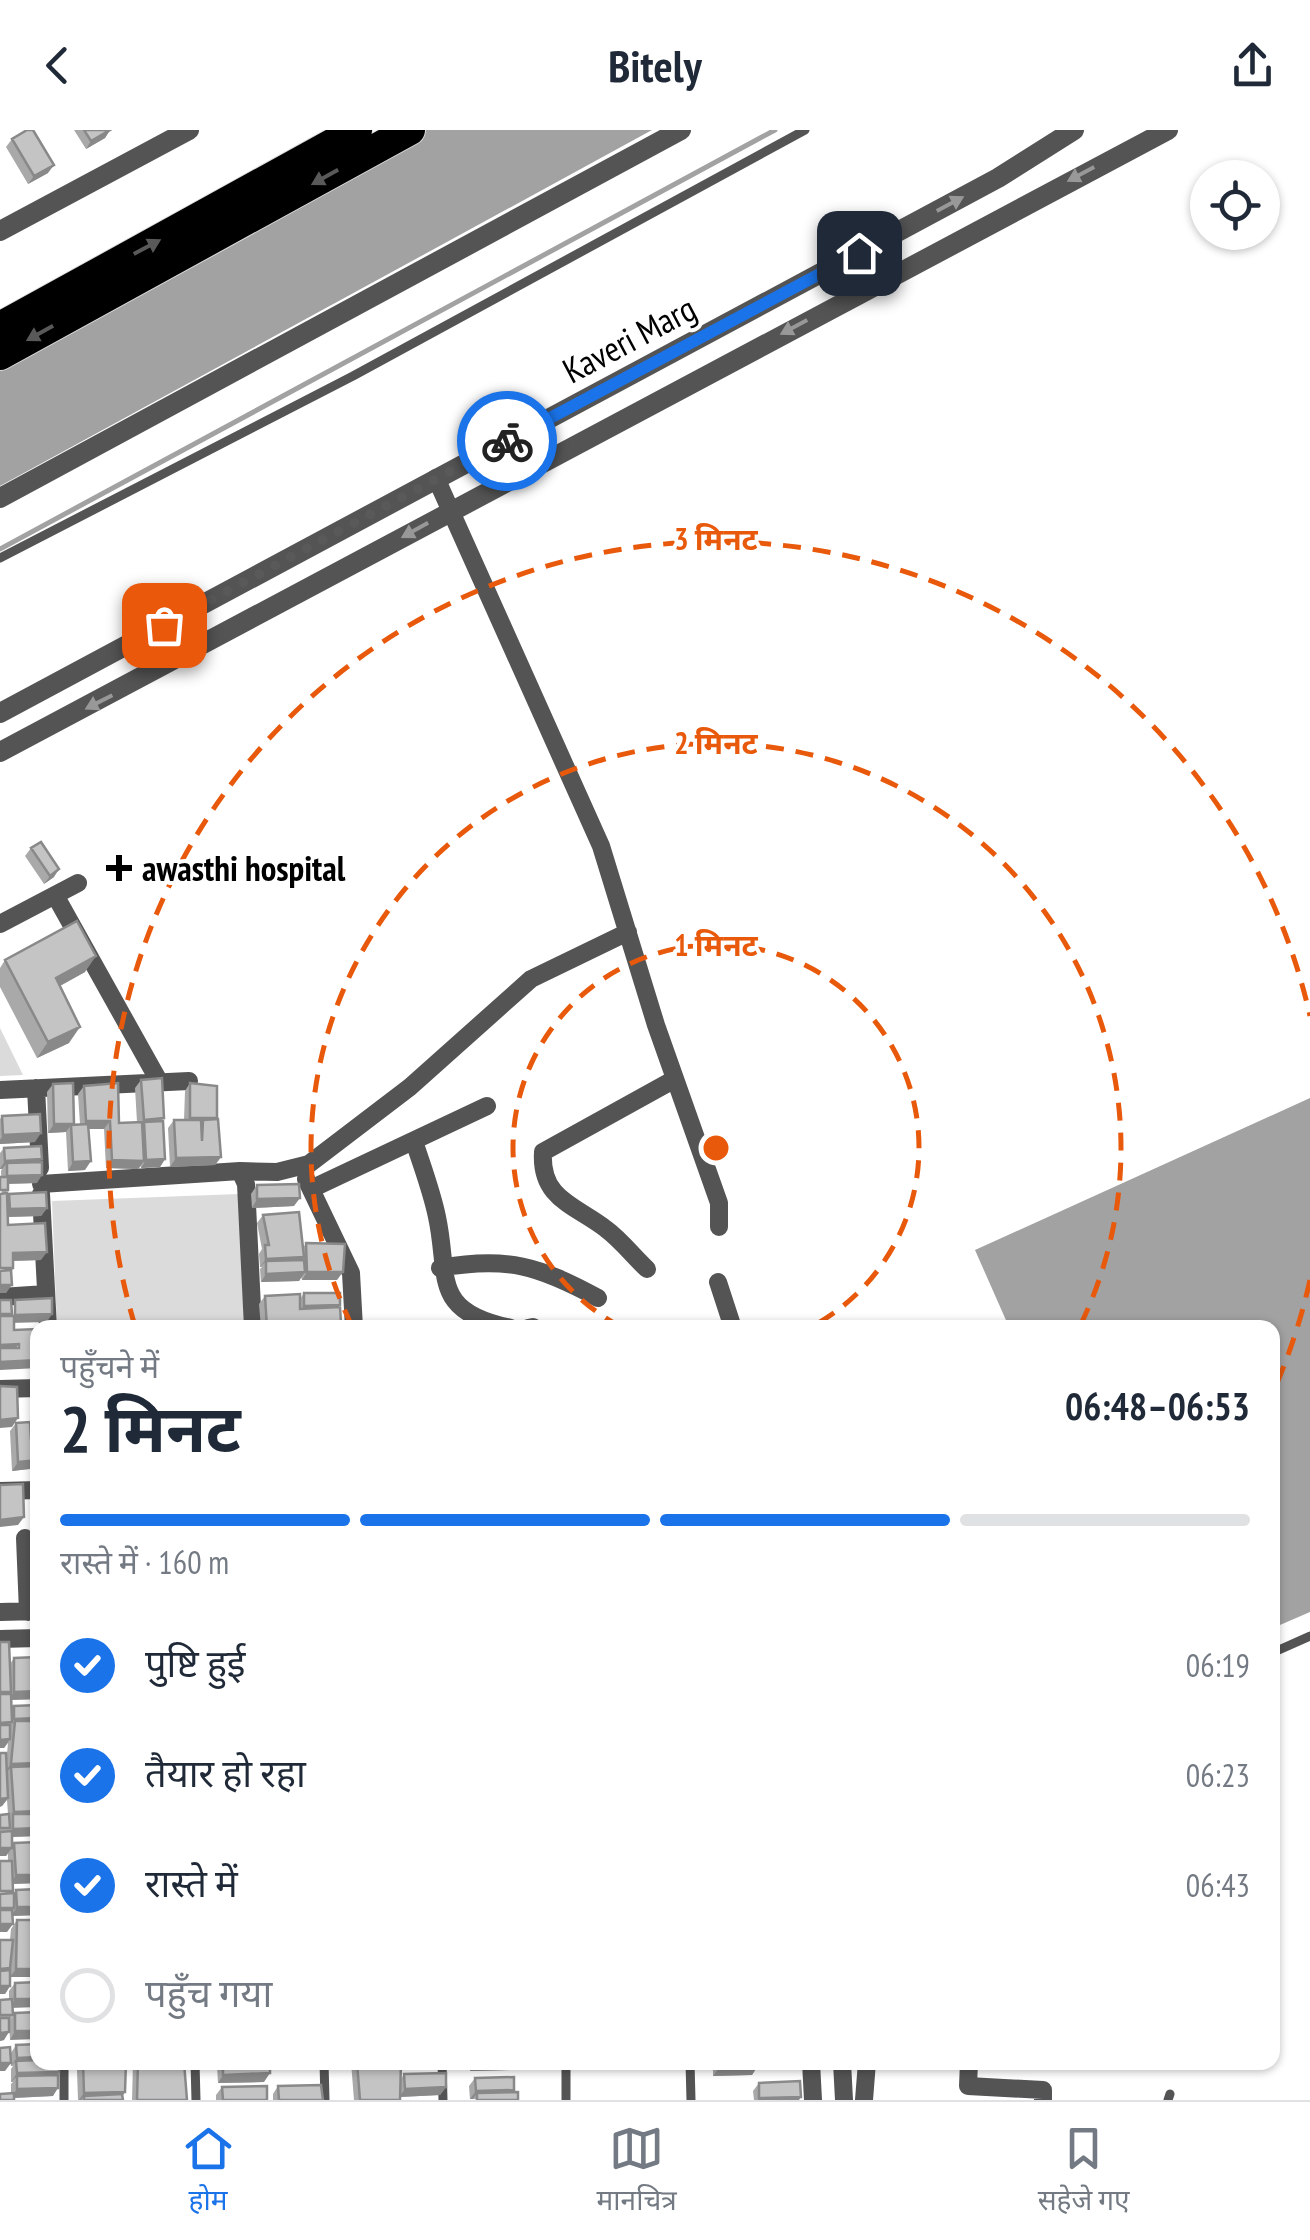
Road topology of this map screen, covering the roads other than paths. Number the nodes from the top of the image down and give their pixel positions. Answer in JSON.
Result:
{"nodes":[{"id":1,"x":188,"y":130,"type":"edge"},
{"id":2,"x":357,"y":130,"type":"edge"},
{"id":3,"x":410,"y":130,"type":"edge"},
{"id":4,"x":681,"y":130,"type":"edge"},
{"id":5,"x":804,"y":130,"type":"edge"},
{"id":6,"x":1074,"y":130,"type":"edge"},
{"id":7,"x":1168,"y":130,"type":"edge"},
{"id":8,"x":0,"y":231,"type":"edge"},
{"id":9,"x":0,"y":327,"type":"edge"},
{"id":10,"x":0,"y":355,"type":"edge"},
{"id":11,"x":436,"y":478,"type":"junction"},
{"id":12,"x":0,"y":498,"type":"edge"},
{"id":13,"x":452,"y":510,"type":"junction"},
{"id":14,"x":0,"y":558,"type":"edge"},
{"id":15,"x":130,"y":643,"type":"junction"},
{"id":16,"x":150,"y":675,"type":"junction"},
{"id":17,"x":0,"y":713,"type":"edge"},
{"id":18,"x":0,"y":752,"type":"edge"},
{"id":19,"x":78,"y":884,"type":"dead end"},
{"id":20,"x":55,"y":895,"type":"junction"},
{"id":21,"x":0,"y":924,"type":"edge"},
{"id":22,"x":628,"y":932,"type":"junction"},
{"id":23,"x":675,"y":1078,"type":"junction"},
{"id":24,"x":190,"y":1081,"type":"edge"},
{"id":25,"x":160,"y":1082,"type":"junction"},
{"id":26,"x":36,"y":1088,"type":"junction"},
{"id":27,"x":0,"y":1090,"type":"edge"},
{"id":28,"x":488,"y":1106,"type":"dead end"},
{"id":29,"x":414,"y":1142,"type":"junction"},
{"id":30,"x":300,"y":1168,"type":"junction"},
{"id":31,"x":240,"y":1170,"type":"junction"},
{"id":32,"x":41,"y":1184,"type":"junction"},
{"id":33,"x":311,"y":1189,"type":"junction"},
{"id":34,"x":719,"y":1228,"type":"dead end"},
{"id":35,"x":440,"y":1268,"type":"junction"},
{"id":36,"x":647,"y":1269,"type":"dead end"},
{"id":37,"x":718,"y":1282,"type":"dead end"},
{"id":38,"x":46,"y":1294,"type":"junction"},
{"id":39,"x":0,"y":1297,"type":"edge"},
{"id":40,"x":598,"y":1298,"type":"dead end"},
{"id":41,"x":48,"y":1320,"type":"edge"},
{"id":42,"x":253,"y":1320,"type":"edge"},
{"id":43,"x":354,"y":1320,"type":"edge"},
{"id":44,"x":485,"y":1320,"type":"edge"},
{"id":45,"x":730,"y":1320,"type":"edge"},
{"id":46,"x":30,"y":1388,"type":"edge"},
{"id":47,"x":0,"y":1389,"type":"edge"},
{"id":48,"x":30,"y":1490,"type":"edge"},
{"id":49,"x":0,"y":1491,"type":"edge"},
{"id":50,"x":25,"y":1538,"type":"dead end"},
{"id":51,"x":30,"y":1584,"type":"edge"},
{"id":52,"x":30,"y":1611,"type":"edge"},
{"id":53,"x":0,"y":1612,"type":"edge"},
{"id":54,"x":1310,"y":1636,"type":"edge"},
{"id":55,"x":30,"y":1638,"type":"edge"},
{"id":56,"x":0,"y":1639,"type":"edge"},
{"id":57,"x":1280,"y":1649,"type":"edge"},
{"id":58,"x":64,"y":2070,"type":"edge"},
{"id":59,"x":195,"y":2070,"type":"edge"},
{"id":60,"x":324,"y":2070,"type":"edge"},
{"id":61,"x":442,"y":2070,"type":"edge"},
{"id":62,"x":566,"y":2070,"type":"edge"},
{"id":63,"x":690,"y":2070,"type":"edge"},
{"id":64,"x":812,"y":2070,"type":"edge"},
{"id":65,"x":842,"y":2070,"type":"edge"},
{"id":66,"x":866,"y":2070,"type":"edge"},
{"id":67,"x":969,"y":2070,"type":"edge"},
{"id":68,"x":64,"y":2100,"type":"edge"},
{"id":69,"x":196,"y":2100,"type":"edge"},
{"id":70,"x":324,"y":2100,"type":"edge"},
{"id":71,"x":443,"y":2100,"type":"edge"},
{"id":72,"x":566,"y":2100,"type":"edge"},
{"id":73,"x":691,"y":2100,"type":"edge"},
{"id":74,"x":814,"y":2100,"type":"edge"},
{"id":75,"x":844,"y":2100,"type":"edge"},
{"id":76,"x":864,"y":2100,"type":"edge"},
{"id":77,"x":1043,"y":2100,"type":"edge"}],
"edges":[{"from":1,"to":8,"type":"street"},
{"from":9,"to":2,"type":"highway","one_way":true},
{"from":3,"to":10,"type":"highway","one_way":true},
{"from":4,"to":12,"type":"street"},
{"from":5,"to":14,"type":"lane"},
{"from":11,"to":6,"type":"street","name":"Kaveri Marg","one_way":true},
{"from":7,"to":13,"type":"street","name":"Kaveri Marg","one_way":true},
{"from":11,"to":13,"type":"street"},
{"from":11,"to":15,"type":"street","name":"Kaveri Marg"},
{"from":13,"to":16,"type":"street","name":"Kaveri Marg","one_way":true},
{"from":13,"to":22,"type":"street"},
{"from":15,"to":16,"type":"street"},
{"from":15,"to":17,"type":"street","name":"Kaveri Marg"},
{"from":16,"to":18,"type":"street","name":"Kaveri Marg","one_way":true},
{"from":19,"to":20,"type":"street"},
{"from":20,"to":21,"type":"street"},
{"from":20,"to":25,"type":"street"},
{"from":22,"to":23,"type":"street"},
{"from":22,"to":30,"type":"street"},
{"from":23,"to":34,"type":"street"},
{"from":23,"to":36,"type":"street"},
{"from":24,"to":25,"type":"street"},
{"from":25,"to":26,"type":"street"},
{"from":26,"to":27,"type":"street"},
{"from":26,"to":32,"type":"street"},
{"from":28,"to":29,"type":"street"},
{"from":29,"to":33,"type":"street"},
{"from":29,"to":35,"type":"street"},
{"from":30,"to":31,"type":"street"},
{"from":30,"to":33,"type":"street"},
{"from":31,"to":32,"type":"street"},
{"from":31,"to":42,"type":"street"},
{"from":32,"to":38,"type":"street"},
{"from":33,"to":43,"type":"street"},
{"from":35,"to":40,"type":"street"},
{"from":35,"to":44,"type":"street"},
{"from":37,"to":45,"type":"street"},
{"from":38,"to":39,"type":"street"},
{"from":38,"to":41,"type":"street"},
{"from":46,"to":47,"type":"street"},
{"from":48,"to":49,"type":"street"},
{"from":50,"to":51,"type":"street"},
{"from":52,"to":53,"type":"street"},
{"from":54,"to":57,"type":"lane"},
{"from":55,"to":56,"type":"street"},
{"from":58,"to":68,"type":"lane"},
{"from":59,"to":69,"type":"lane"},
{"from":60,"to":70,"type":"lane"},
{"from":61,"to":71,"type":"lane"},
{"from":62,"to":72,"type":"lane"},
{"from":63,"to":73,"type":"lane"},
{"from":64,"to":74,"type":"street"},
{"from":65,"to":75,"type":"street"},
{"from":66,"to":76,"type":"street"},
{"from":67,"to":77,"type":"street"}]}
